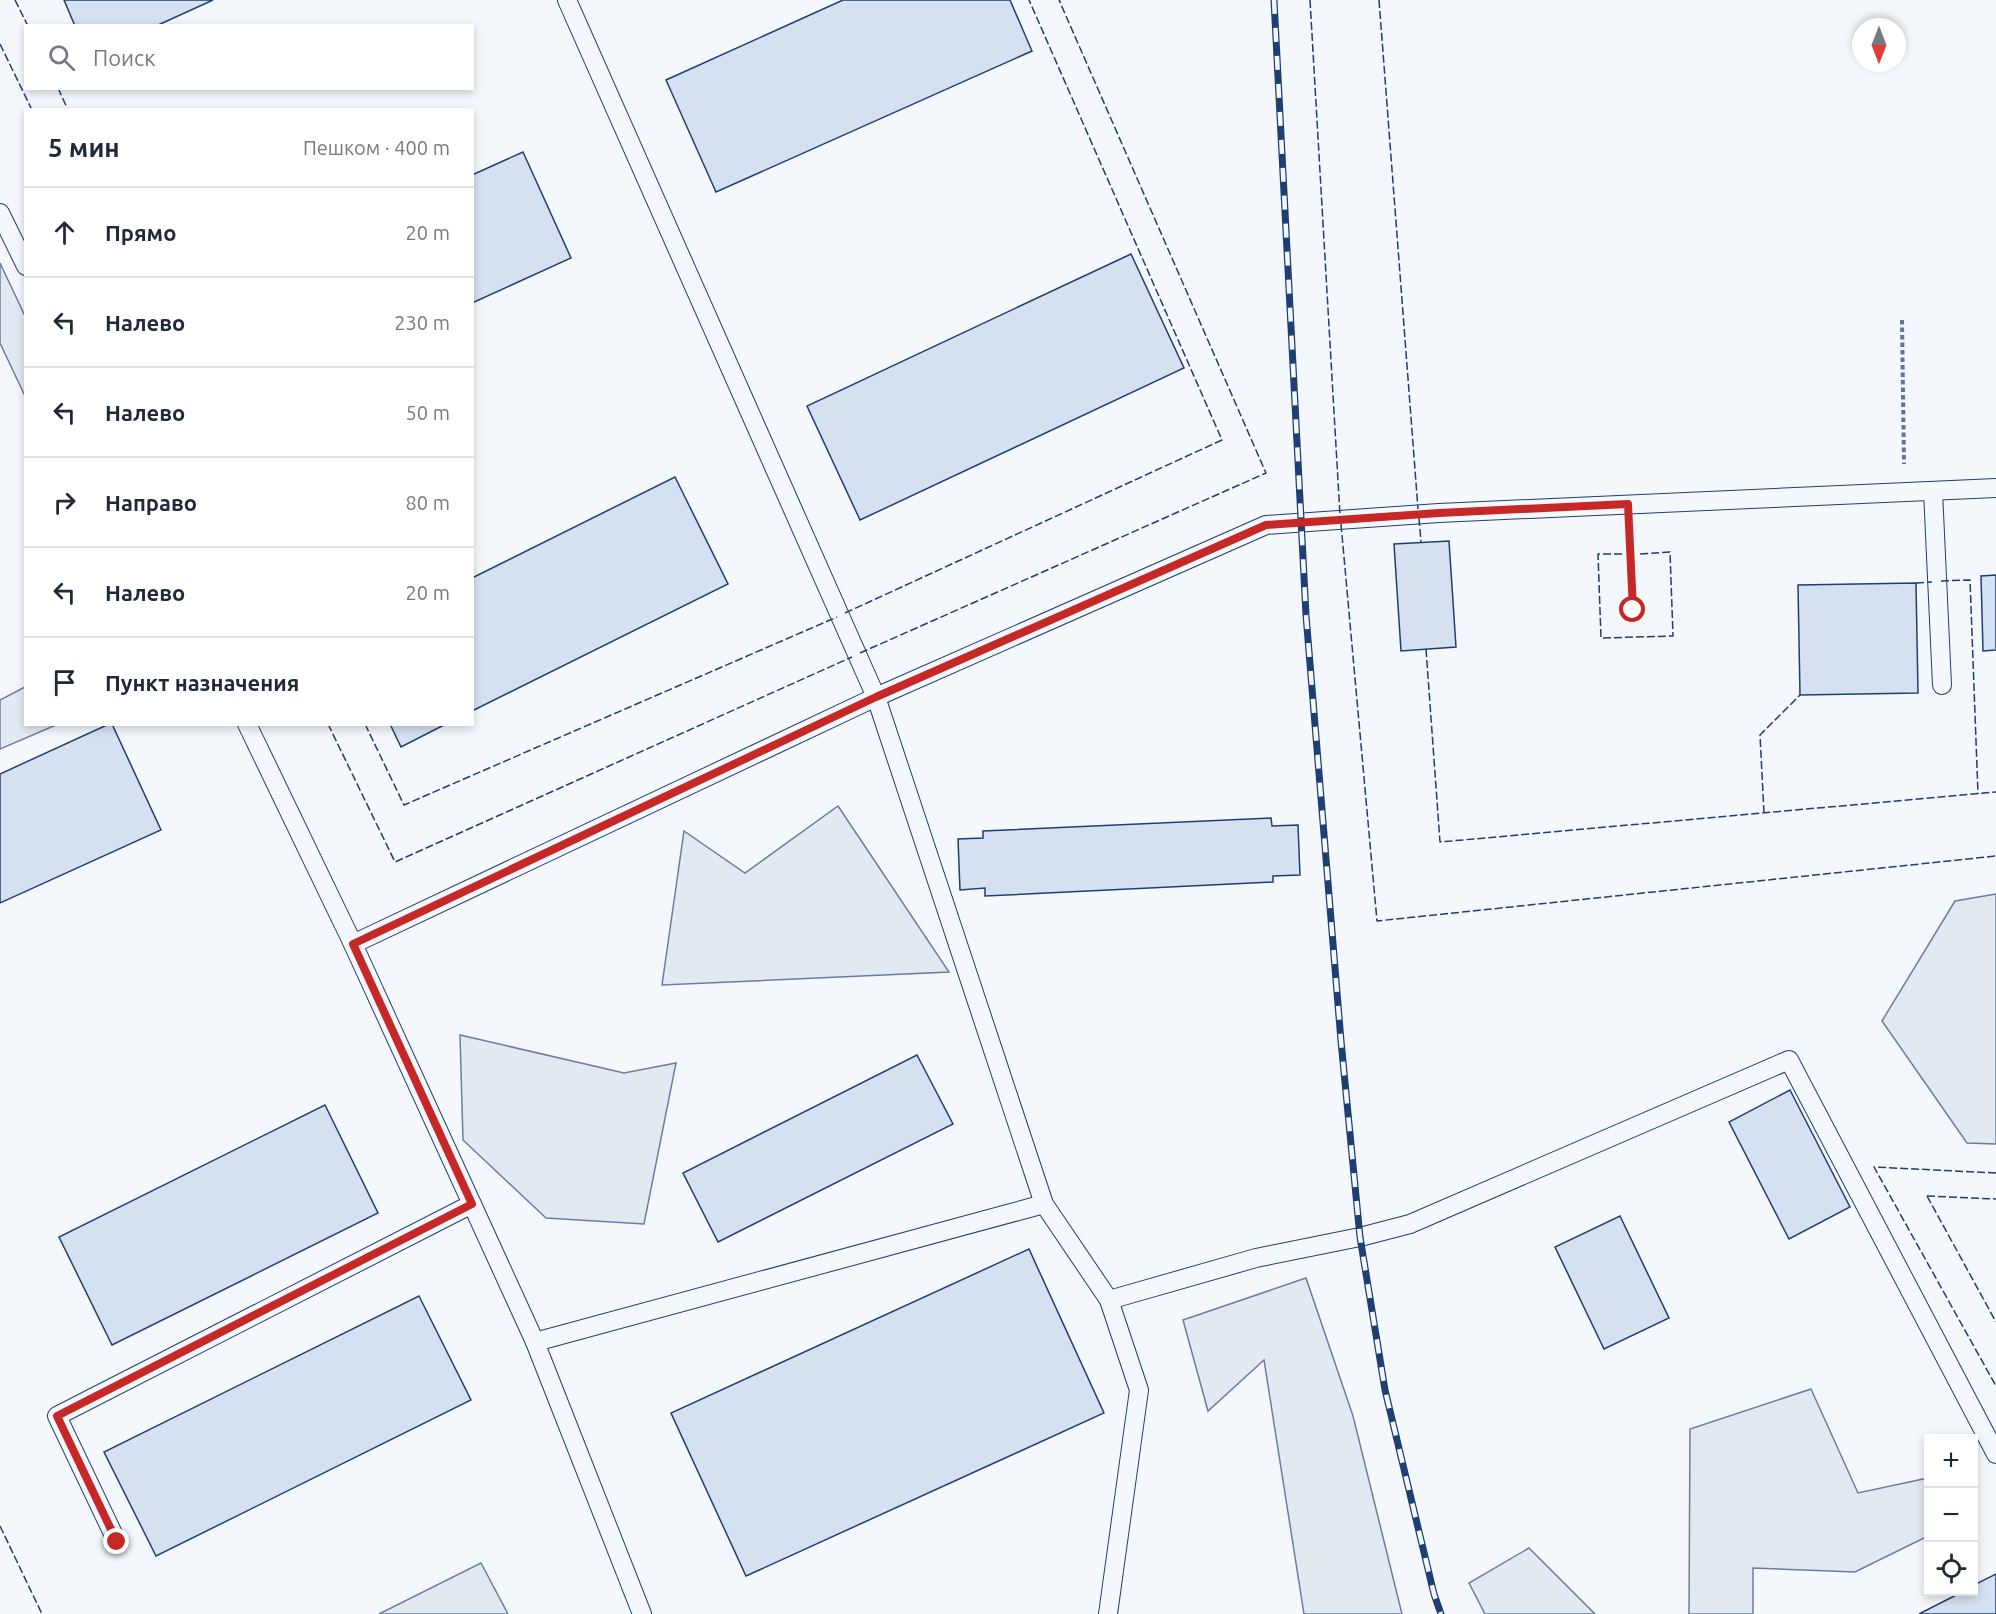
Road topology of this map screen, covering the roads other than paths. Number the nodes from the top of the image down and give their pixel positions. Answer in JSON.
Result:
{"nodes":[{"id":1,"x":567,"y":0,"type":"edge"},
{"id":2,"x":0,"y":213,"type":"edge"},
{"id":3,"x":24,"y":262,"type":"edge"},
{"id":4,"x":1996,"y":488,"type":"edge"},
{"id":5,"x":1933,"y":491,"type":"junction"},
{"id":6,"x":1942,"y":685,"type":"dead end"},
{"id":7,"x":876,"y":697,"type":"junction"},
{"id":8,"x":248,"y":726,"type":"edge"},
{"id":9,"x":353,"y":944,"type":"junction"},
{"id":10,"x":472,"y":1204,"type":"junction"},
{"id":11,"x":1044,"y":1204,"type":"junction"},
{"id":12,"x":1110,"y":1300,"type":"junction"},
{"id":13,"x":535,"y":1342,"type":"junction"},
{"id":14,"x":1996,"y":1454,"type":"edge"},
{"id":15,"x":117,"y":1542,"type":"dead end"},
{"id":16,"x":642,"y":1614,"type":"edge"},
{"id":17,"x":1108,"y":1614,"type":"edge"}],
"edges":[{"from":1,"to":7,"type":"lane"},
{"from":2,"to":3,"type":"lane"},
{"from":4,"to":5,"type":"lane"},
{"from":5,"to":6,"type":"lane"},
{"from":5,"to":7,"type":"lane"},
{"from":7,"to":9,"type":"lane"},
{"from":7,"to":11,"type":"lane"},
{"from":8,"to":9,"type":"lane"},
{"from":9,"to":10,"type":"lane"},
{"from":10,"to":13,"type":"lane"},
{"from":10,"to":15,"type":"lane"},
{"from":11,"to":12,"type":"lane"},
{"from":11,"to":13,"type":"lane"},
{"from":12,"to":14,"type":"lane"},
{"from":12,"to":17,"type":"lane"},
{"from":13,"to":16,"type":"lane"}]}
